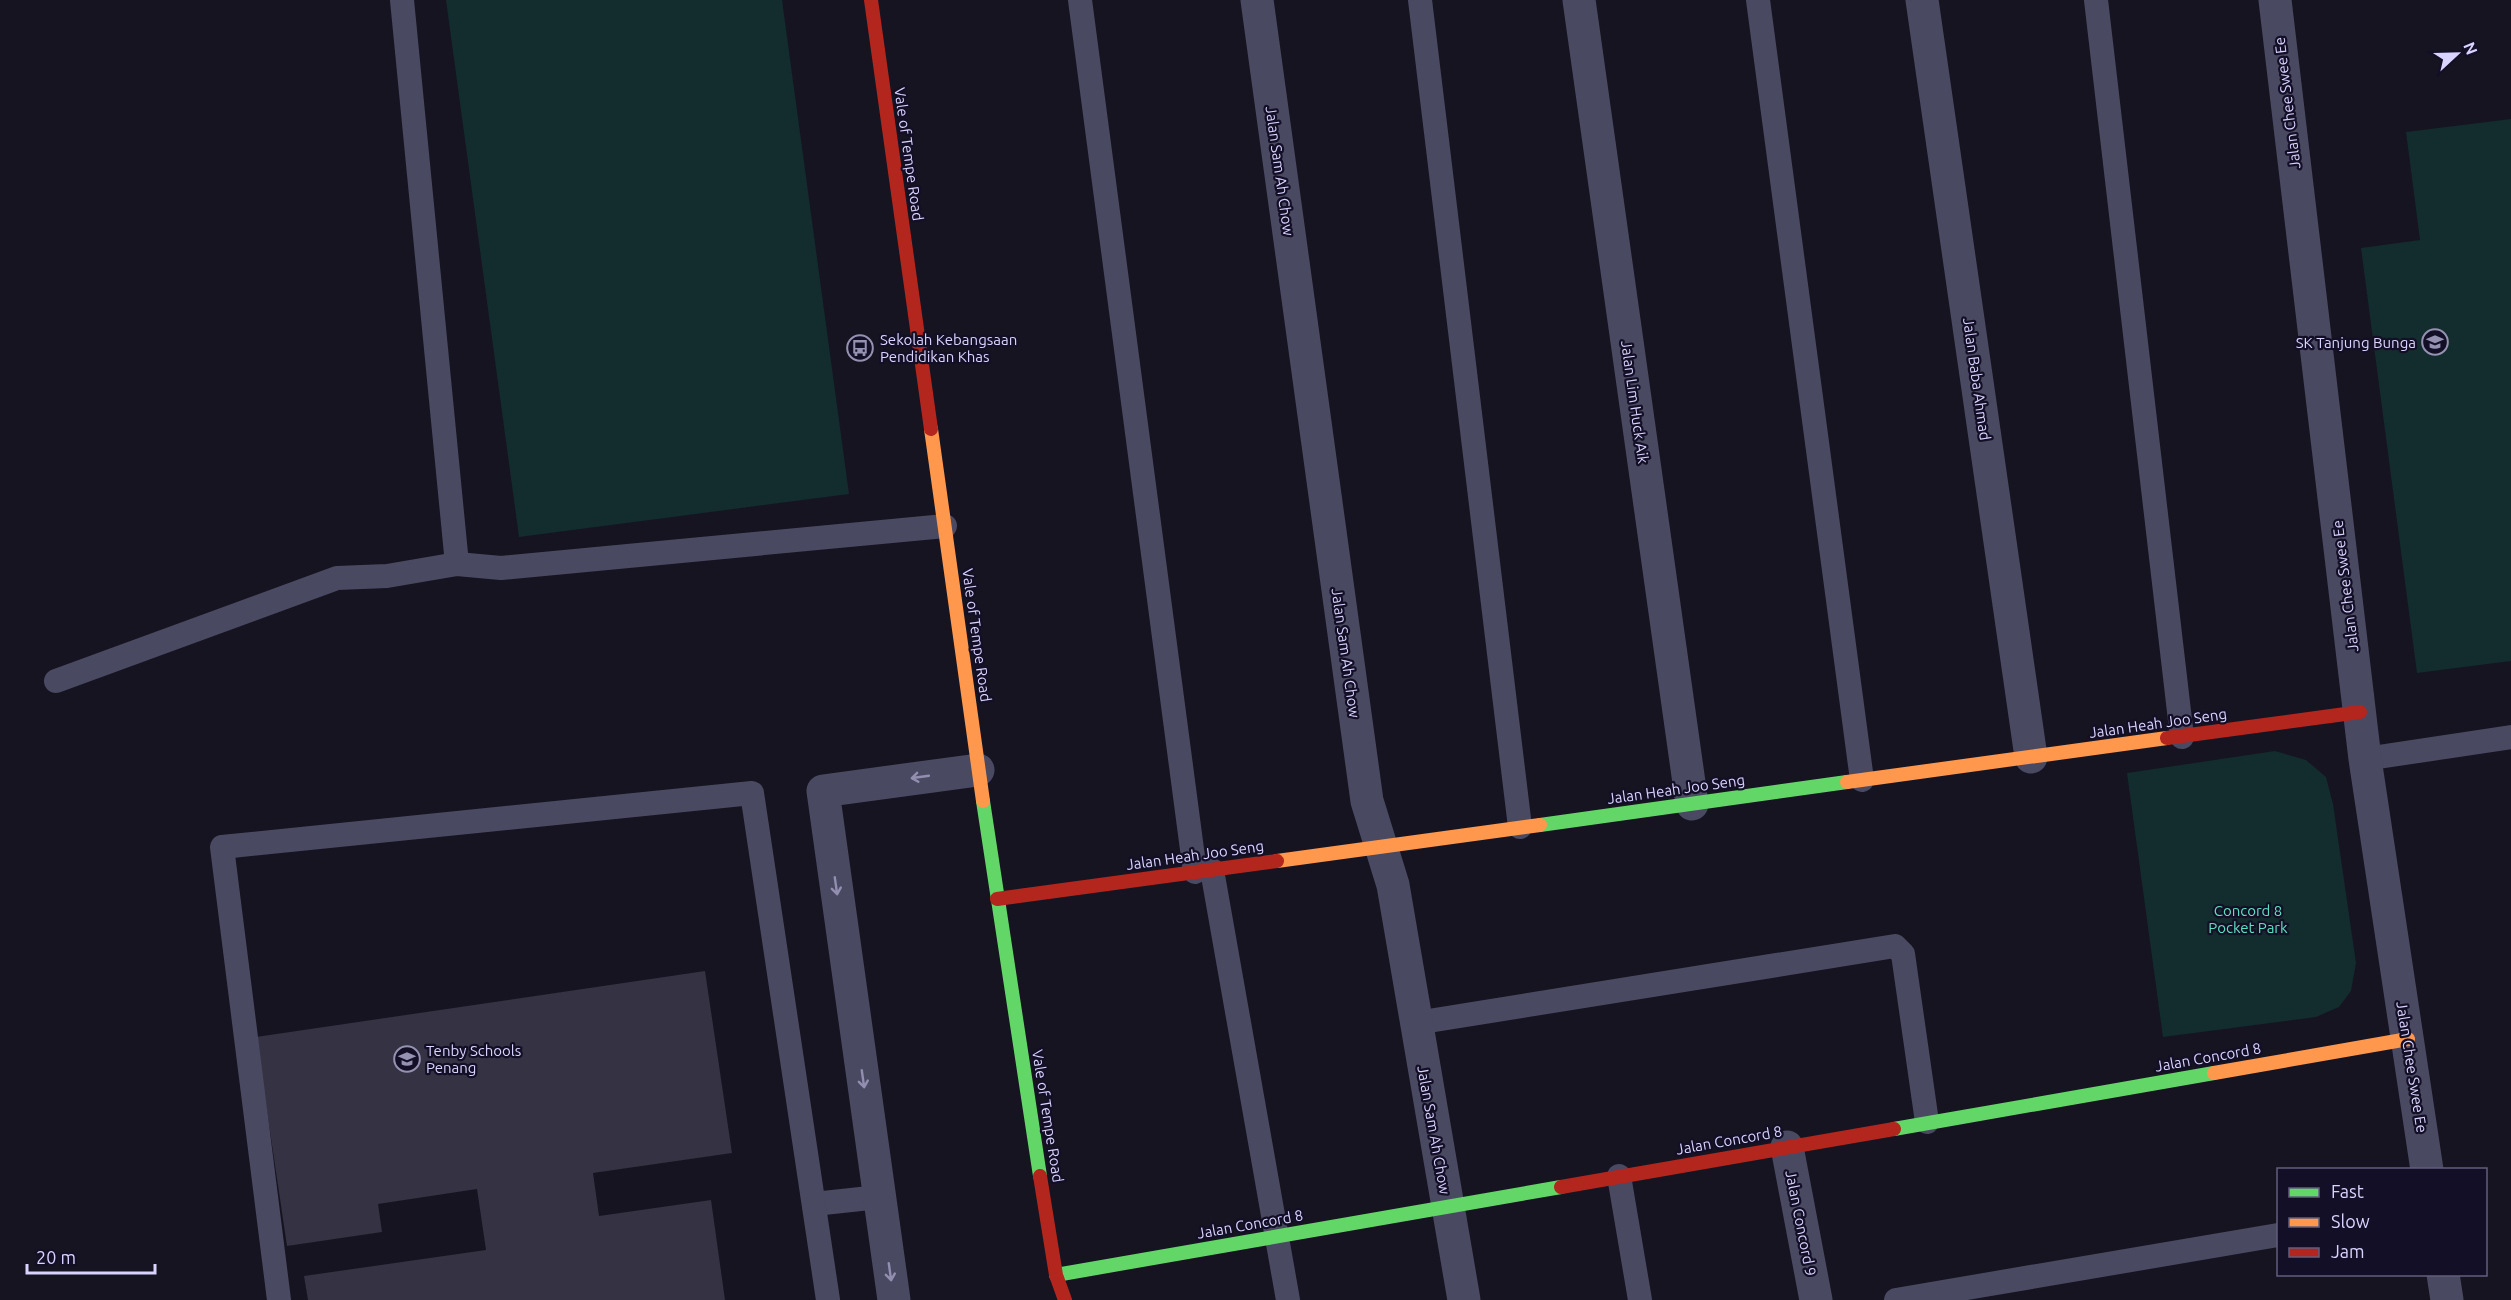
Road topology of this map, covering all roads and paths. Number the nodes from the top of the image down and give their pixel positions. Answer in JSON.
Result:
{"nodes":[{"id":1,"x":402,"y":0,"type":"edge"},
{"id":2,"x":871,"y":0,"type":"edge"},
{"id":3,"x":1080,"y":0,"type":"edge"},
{"id":4,"x":1257,"y":0,"type":"edge"},
{"id":5,"x":1420,"y":0,"type":"edge"},
{"id":6,"x":1579,"y":0,"type":"edge"},
{"id":7,"x":1758,"y":0,"type":"edge"},
{"id":8,"x":1922,"y":0,"type":"edge"},
{"id":9,"x":2096,"y":0,"type":"edge"},
{"id":10,"x":2275,"y":0,"type":"edge"},
{"id":11,"x":945,"y":526,"type":"junction"},
{"id":12,"x":457,"y":564,"type":"junction"},
{"id":13,"x":56,"y":681,"type":"dead end"},
{"id":14,"x":2360,"y":712,"type":"junction"},
{"id":15,"x":2182,"y":737,"type":"junction"},
{"id":16,"x":2511,"y":737,"type":"edge"},
{"id":17,"x":2031,"y":757,"type":"junction"},
{"id":18,"x":2365,"y":759,"type":"junction"},
{"id":19,"x":978,"y":770,"type":"junction"},
{"id":20,"x":1862,"y":780,"type":"junction"},
{"id":21,"x":1692,"y":804,"type":"junction"},
{"id":22,"x":1520,"y":828,"type":"junction"},
{"id":23,"x":1381,"y":846,"type":"junction"},
{"id":24,"x":1204,"y":871,"type":"junction"},
{"id":25,"x":997,"y":899,"type":"junction"},
{"id":26,"x":1416,"y":1023,"type":"junction"},
{"id":27,"x":2408,"y":1039,"type":"junction"},
{"id":28,"x":1928,"y":1122,"type":"junction"},
{"id":29,"x":1787,"y":1147,"type":"junction"},
{"id":30,"x":2427,"y":1168,"type":"edge"},
{"id":31,"x":1618,"y":1176,"type":"junction"},
{"id":32,"x":879,"y":1197,"type":"junction"},
{"id":33,"x":814,"y":1204,"type":"junction"},
{"id":34,"x":1448,"y":1206,"type":"junction"},
{"id":35,"x":1278,"y":1235,"type":"junction"},
{"id":36,"x":2277,"y":1235,"type":"edge"},
{"id":37,"x":1056,"y":1275,"type":"junction"},
{"id":38,"x":2443,"y":1276,"type":"edge"},
{"id":39,"x":279,"y":1300,"type":"edge"},
{"id":40,"x":828,"y":1300,"type":"edge"},
{"id":41,"x":894,"y":1300,"type":"edge"},
{"id":42,"x":1052,"y":1300,"type":"edge"},
{"id":43,"x":1065,"y":1300,"type":"edge"},
{"id":44,"x":1288,"y":1300,"type":"edge"},
{"id":45,"x":1464,"y":1300,"type":"edge"},
{"id":46,"x":1640,"y":1300,"type":"edge"},
{"id":47,"x":1816,"y":1300,"type":"edge"},
{"id":48,"x":1896,"y":1300,"type":"edge"},
{"id":49,"x":2447,"y":1300,"type":"edge"}],
"edges":[{"from":1,"to":12,"type":"lane"},
{"from":2,"to":11,"type":"street","name":"Vale of Tempe Road"},
{"from":3,"to":24,"type":"lane"},
{"from":4,"to":23,"type":"street","name":"Jalan Sam Ah Chow"},
{"from":5,"to":22,"type":"lane"},
{"from":6,"to":21,"type":"street","name":"Jalan Lim Huck Aik"},
{"from":7,"to":20,"type":"lane"},
{"from":8,"to":17,"type":"street","name":"Jalan Baba Ahmad"},
{"from":9,"to":15,"type":"lane"},
{"from":10,"to":14,"type":"street","name":"Jalan Chee Swee Ee"},
{"from":11,"to":12,"type":"lane"},
{"from":11,"to":19,"type":"street","name":"Vale of Tempe Road"},
{"from":12,"to":13,"type":"lane"},
{"from":14,"to":15,"type":"street","name":"Jalan Heah Joo Seng"},
{"from":14,"to":18,"type":"street","name":"Jalan Chee Swee Ee"},
{"from":15,"to":17,"type":"street","name":"Jalan Heah Joo Seng"},
{"from":16,"to":18,"type":"lane"},
{"from":17,"to":20,"type":"street","name":"Jalan Heah Joo Seng"},
{"from":18,"to":27,"type":"street","name":"Jalan Chee Swee Ee"},
{"from":19,"to":25,"type":"street","name":"Vale of Tempe Road"},
{"from":19,"to":32,"type":"street","one_way":true},
{"from":20,"to":21,"type":"street","name":"Jalan Heah Joo Seng"},
{"from":21,"to":22,"type":"street","name":"Jalan Heah Joo Seng"},
{"from":22,"to":23,"type":"street","name":"Jalan Heah Joo Seng"},
{"from":23,"to":24,"type":"street","name":"Jalan Heah Joo Seng"},
{"from":23,"to":26,"type":"street","name":"Jalan Sam Ah Chow"},
{"from":24,"to":25,"type":"street","name":"Jalan Heah Joo Seng"},
{"from":24,"to":35,"type":"lane"},
{"from":25,"to":37,"type":"street","name":"Vale of Tempe Road"},
{"from":26,"to":28,"type":"lane"},
{"from":26,"to":34,"type":"street","name":"Jalan Sam Ah Chow"},
{"from":27,"to":28,"type":"street","name":"Jalan Concord 8"},
{"from":27,"to":30,"type":"street","name":"Jalan Chee Swee Ee"},
{"from":28,"to":29,"type":"street","name":"Jalan Concord 8"},
{"from":29,"to":31,"type":"street","name":"Jalan Concord 8"},
{"from":29,"to":47,"type":"street","name":"Jalan Concord 9"},
{"from":31,"to":34,"type":"street","name":"Jalan Concord 8"},
{"from":31,"to":46,"type":"lane"},
{"from":32,"to":33,"type":"lane"},
{"from":32,"to":41,"type":"street","one_way":true},
{"from":33,"to":39,"type":"lane"},
{"from":33,"to":40,"type":"lane"},
{"from":34,"to":35,"type":"street","name":"Jalan Concord 8"},
{"from":34,"to":45,"type":"street","name":"Jalan Sam Ah Chow"},
{"from":35,"to":37,"type":"street","name":"Jalan Concord 8"},
{"from":35,"to":44,"type":"lane"},
{"from":36,"to":48,"type":"lane"},
{"from":37,"to":42,"type":"street","name":"Vale of Tempe Road"},
{"from":37,"to":43,"type":"street","name":"Vale of Tempe Road"},
{"from":38,"to":49,"type":"street"}]}
